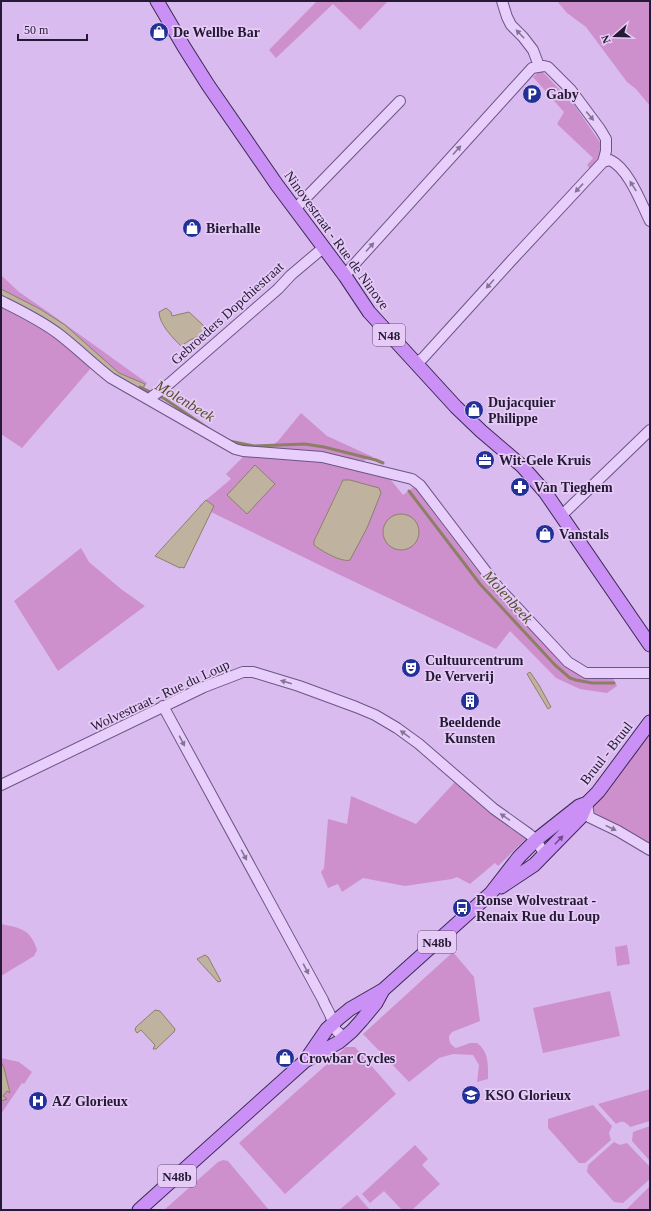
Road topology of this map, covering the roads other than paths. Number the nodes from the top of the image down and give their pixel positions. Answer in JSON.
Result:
{"nodes":[{"id":1,"x":157,"y":1,"type":"edge"},
{"id":2,"x":502,"y":1,"type":"edge"},
{"id":3,"x":536,"y":67,"type":"junction"},
{"id":4,"x":400,"y":101,"type":"dead end"},
{"id":5,"x":604,"y":161,"type":"junction"},
{"id":6,"x":295,"y":209,"type":"junction"},
{"id":7,"x":650,"y":221,"type":"edge"},
{"id":8,"x":323,"y":248,"type":"junction"},
{"id":9,"x":345,"y":276,"type":"junction"},
{"id":10,"x":1,"y":301,"type":"edge"},
{"id":11,"x":415,"y":364,"type":"junction"},
{"id":12,"x":151,"y":398,"type":"junction"},
{"id":13,"x":650,"y":430,"type":"edge"},
{"id":14,"x":562,"y":515,"type":"junction"},
{"id":15,"x":650,"y":645,"type":"edge"},
{"id":16,"x":650,"y":673,"type":"edge"},
{"id":17,"x":163,"y":706,"type":"junction"},
{"id":18,"x":650,"y":722,"type":"edge"},
{"id":19,"x":1,"y":785,"type":"edge"},
{"id":20,"x":587,"y":803,"type":"junction"},
{"id":21,"x":536,"y":840,"type":"junction"},
{"id":22,"x":650,"y":850,"type":"edge"},
{"id":23,"x":545,"y":855,"type":"junction"},
{"id":24,"x":491,"y":893,"type":"junction"},
{"id":25,"x":383,"y":990,"type":"junction"},
{"id":26,"x":344,"y":1014,"type":"junction"},
{"id":27,"x":333,"y":1024,"type":"junction"},
{"id":28,"x":356,"y":1026,"type":"junction"},
{"id":29,"x":346,"y":1036,"type":"junction"},
{"id":30,"x":305,"y":1061,"type":"junction"},
{"id":31,"x":139,"y":1210,"type":"edge"}],
"edges":[{"from":1,"to":6,"type":"main road","name":"Ninovestraat - Rue de Ninove","number":"N48"},
{"from":3,"to":2,"type":"street","one_way":true},
{"from":3,"to":5,"type":"street","one_way":true},
{"from":9,"to":3,"type":"street","one_way":true},
{"from":4,"to":6,"type":"street"},
{"from":7,"to":5,"type":"street","one_way":true},
{"from":5,"to":11,"type":"street","one_way":true},
{"from":6,"to":8,"type":"main road","name":"Ninovestraat - Rue de Ninove","number":"N48"},
{"from":8,"to":9,"type":"main road","name":"Ninovestraat - Rue de Ninove","number":"N48"},
{"from":8,"to":12,"type":"street","name":"Gebroeders Dopchiestraat"},
{"from":9,"to":11,"type":"main road","name":"Ninovestraat - Rue de Ninove","number":"N48"},
{"from":10,"to":12,"type":"street"},
{"from":11,"to":14,"type":"main road","name":"Ninovestraat - Rue de Ninove","number":"N48"},
{"from":12,"to":16,"type":"street"},
{"from":13,"to":14,"type":"street"},
{"from":14,"to":15,"type":"main road","name":"Ninovestraat - Rue de Ninove","number":"N48"},
{"from":17,"to":19,"type":"street","name":"Wolvestraat - Rue du Loup"},
{"from":21,"to":17,"type":"street","name":"Wolvestraat - Rue du Loup","one_way":true},
{"from":17,"to":27,"type":"street","one_way":true},
{"from":18,"to":20,"type":"main road","name":"Bruul - Bruul","number":"N48b"},
{"from":20,"to":21,"type":"main road","number":"N48b"},
{"from":20,"to":22,"type":"street","one_way":true},
{"from":23,"to":20,"type":"main road","number":"N48b","one_way":true},
{"from":21,"to":23,"type":"street","name":"Wolvestraat - Rue du Loup"},
{"from":21,"to":24,"type":"main road","number":"N48b"},
{"from":23,"to":24,"type":"main road","number":"N48b"},
{"from":24,"to":25,"type":"main road","number":"N48b"},
{"from":25,"to":26,"type":"main road","number":"N48b"},
{"from":25,"to":28,"type":"main road","number":"N48b"},
{"from":26,"to":27,"type":"main road","number":"N48b"},
{"from":26,"to":28,"type":"street"},
{"from":27,"to":29,"type":"street"},
{"from":27,"to":30,"type":"main road","number":"N48b"},
{"from":28,"to":29,"type":"main road","number":"N48b"},
{"from":29,"to":30,"type":"main road","number":"N48b"},
{"from":30,"to":31,"type":"main road","number":"N48b"}]}
